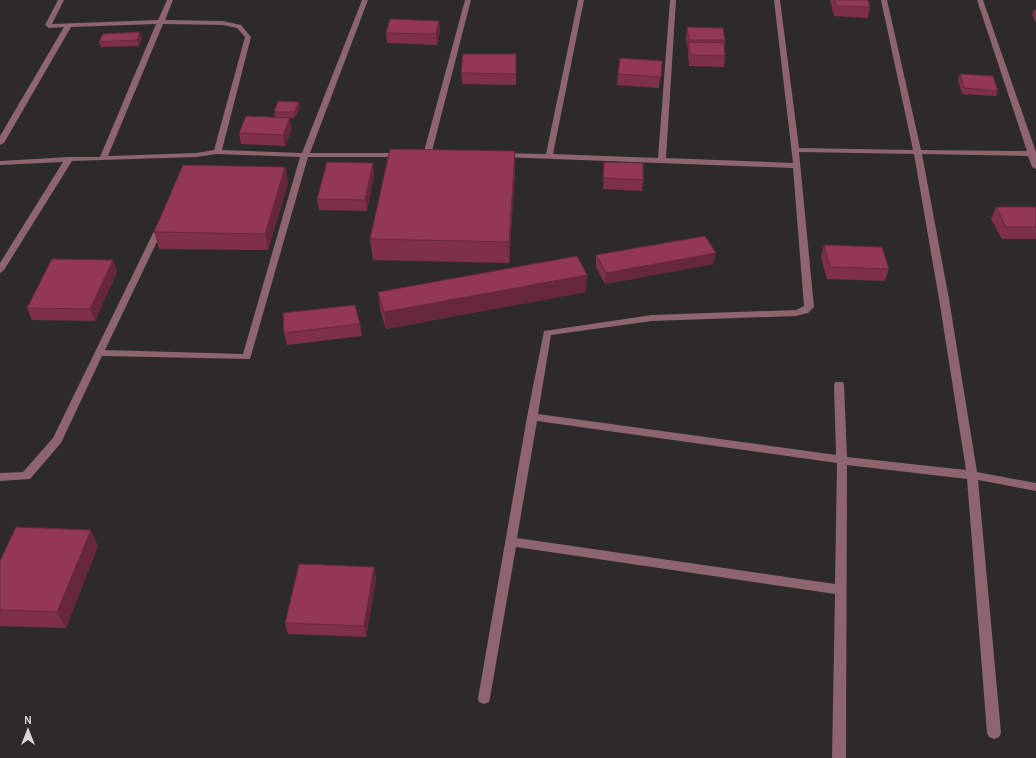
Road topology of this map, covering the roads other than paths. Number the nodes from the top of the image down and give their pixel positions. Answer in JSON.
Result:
{"nodes":[{"id":1,"x":61,"y":0,"type":"edge"},
{"id":2,"x":170,"y":0,"type":"edge"},
{"id":3,"x":365,"y":0,"type":"edge"},
{"id":4,"x":468,"y":0,"type":"edge"},
{"id":5,"x":581,"y":0,"type":"edge"},
{"id":6,"x":673,"y":0,"type":"edge"},
{"id":7,"x":778,"y":0,"type":"edge"},
{"id":8,"x":884,"y":0,"type":"edge"},
{"id":9,"x":980,"y":0,"type":"edge"},
{"id":10,"x":162,"y":22,"type":"junction"},
{"id":11,"x":69,"y":25,"type":"junction"},
{"id":12,"x":0,"y":143,"type":"edge"},
{"id":13,"x":795,"y":150,"type":"junction"},
{"id":14,"x":917,"y":151,"type":"junction"},
{"id":15,"x":217,"y":152,"type":"junction"},
{"id":16,"x":1033,"y":154,"type":"edge"},
{"id":17,"x":305,"y":155,"type":"junction"},
{"id":18,"x":496,"y":155,"type":"edge"},
{"id":19,"x":549,"y":156,"type":"junction"},
{"id":20,"x":68,"y":159,"type":"junction"},
{"id":21,"x":103,"y":159,"type":"junction"},
{"id":22,"x":662,"y":160,"type":"junction"},
{"id":23,"x":0,"y":163,"type":"edge"},
{"id":24,"x":797,"y":166,"type":"junction"},
{"id":25,"x":1036,"y":167,"type":"edge"},
{"id":26,"x":165,"y":218,"type":"edge"},
{"id":27,"x":0,"y":270,"type":"edge"},
{"id":28,"x":99,"y":353,"type":"junction"},
{"id":29,"x":839,"y":385,"type":"dead end"},
{"id":30,"x":532,"y":417,"type":"junction"},
{"id":31,"x":842,"y":460,"type":"junction"},
{"id":32,"x":972,"y":475,"type":"junction"},
{"id":33,"x":0,"y":477,"type":"edge"},
{"id":34,"x":1036,"y":487,"type":"edge"},
{"id":35,"x":511,"y":542,"type":"junction"},
{"id":36,"x":841,"y":590,"type":"junction"},
{"id":37,"x":484,"y":698,"type":"dead end"},
{"id":38,"x":994,"y":733,"type":"dead end"},
{"id":39,"x":839,"y":758,"type":"edge"}],
"edges":[{"from":1,"to":11,"type":"street"},
{"from":2,"to":10,"type":"street"},
{"from":3,"to":17,"type":"street"},
{"from":4,"to":17,"type":"street"},
{"from":5,"to":19,"type":"street"},
{"from":6,"to":22,"type":"street"},
{"from":7,"to":13,"type":"street"},
{"from":8,"to":14,"type":"street"},
{"from":9,"to":16,"type":"street"},
{"from":10,"to":11,"type":"street"},
{"from":10,"to":15,"type":"street"},
{"from":10,"to":21,"type":"street"},
{"from":11,"to":12,"type":"street"},
{"from":13,"to":14,"type":"street"},
{"from":13,"to":24,"type":"street"},
{"from":14,"to":16,"type":"street"},
{"from":14,"to":32,"type":"street"},
{"from":15,"to":17,"type":"street"},
{"from":15,"to":21,"type":"street"},
{"from":16,"to":25,"type":"street"},
{"from":17,"to":28,"type":"street"},
{"from":18,"to":19,"type":"street"},
{"from":19,"to":22,"type":"street"},
{"from":20,"to":21,"type":"street"},
{"from":20,"to":23,"type":"street"},
{"from":20,"to":27,"type":"street"},
{"from":22,"to":24,"type":"street"},
{"from":24,"to":30,"type":"street"},
{"from":26,"to":28,"type":"street"},
{"from":28,"to":33,"type":"street"},
{"from":29,"to":31,"type":"street"},
{"from":30,"to":31,"type":"street"},
{"from":30,"to":35,"type":"street"},
{"from":31,"to":32,"type":"street"},
{"from":31,"to":36,"type":"street"},
{"from":32,"to":34,"type":"street"},
{"from":32,"to":38,"type":"street"},
{"from":35,"to":36,"type":"street"},
{"from":35,"to":37,"type":"street"},
{"from":36,"to":39,"type":"street"}]}
